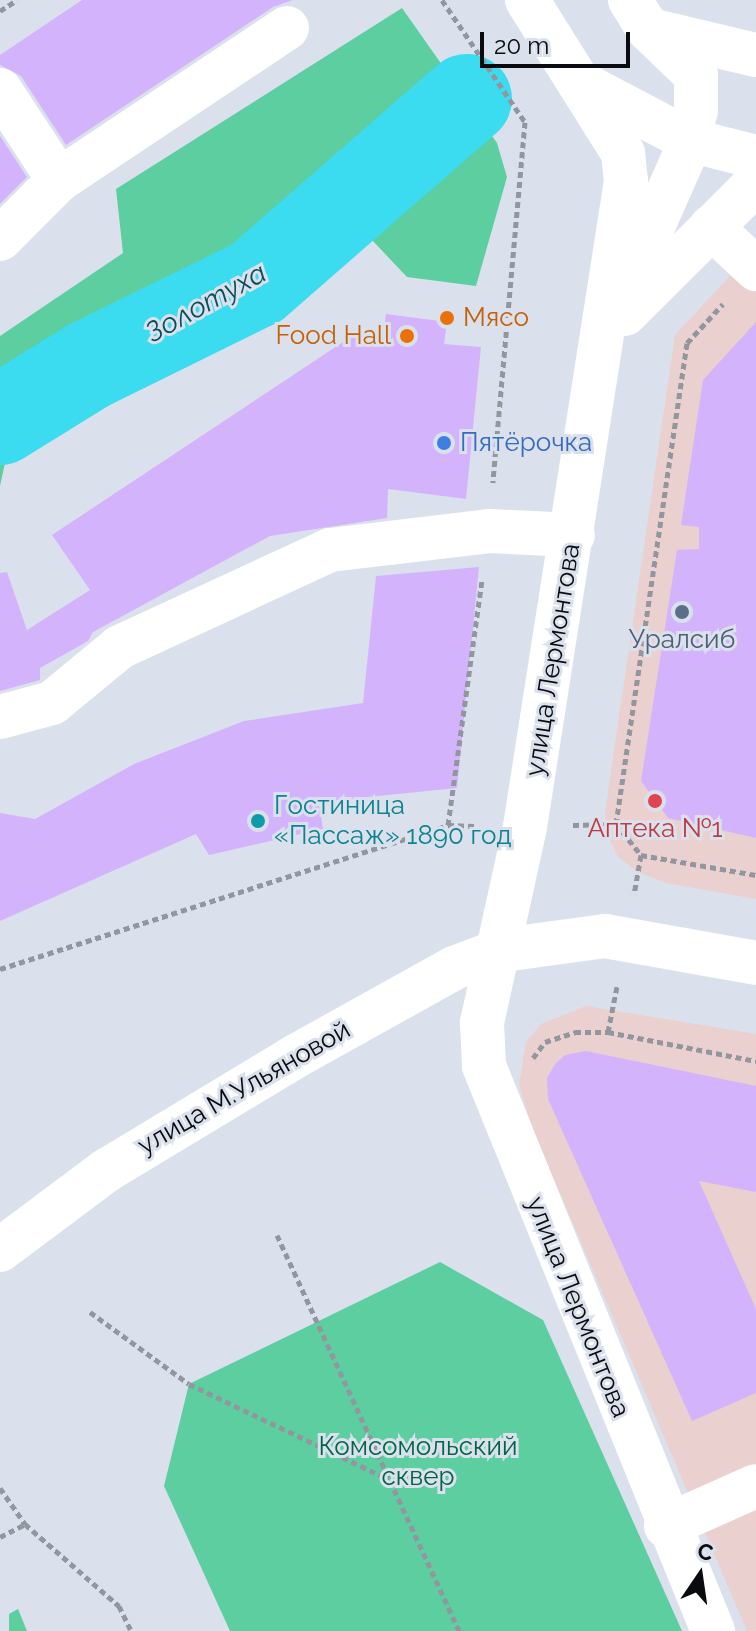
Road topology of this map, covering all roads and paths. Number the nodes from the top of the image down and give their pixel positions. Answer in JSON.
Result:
{"nodes":[{"id":1,"x":17,"y":0,"type":"edge"},
{"id":2,"x":442,"y":0,"type":"edge"},
{"id":3,"x":527,"y":0,"type":"edge"},
{"id":4,"x":0,"y":11,"type":"edge"},
{"id":5,"x":639,"y":15,"type":"edge"},
{"id":6,"x":287,"y":28,"type":"dead end"},
{"id":7,"x":756,"y":55,"type":"edge"},
{"id":8,"x":579,"y":82,"type":"junction"},
{"id":9,"x":0,"y":90,"type":"edge"},
{"id":10,"x":689,"y":140,"type":"junction"},
{"id":11,"x":756,"y":157,"type":"edge"},
{"id":12,"x":59,"y":180,"type":"junction"},
{"id":13,"x":756,"y":183,"type":"edge"},
{"id":14,"x":711,"y":227,"type":"junction"},
{"id":15,"x":0,"y":239,"type":"edge"},
{"id":16,"x":756,"y":269,"type":"edge"},
{"id":17,"x":604,"y":336,"type":"junction"},
{"id":18,"x":489,"y":531,"type":"junction"},
{"id":19,"x":573,"y":535,"type":"junction"},
{"id":20,"x":0,"y":717,"type":"edge"},
{"id":21,"x":616,"y":824,"type":"junction"},
{"id":22,"x":448,"y":825,"type":"junction"},
{"id":23,"x":525,"y":827,"type":"junction"},
{"id":24,"x":641,"y":855,"type":"junction"},
{"id":25,"x":756,"y":875,"type":"edge"},
{"id":26,"x":625,"y":940,"type":"junction"},
{"id":27,"x":502,"y":950,"type":"junction"},
{"id":28,"x":756,"y":963,"type":"edge"},
{"id":29,"x":0,"y":969,"type":"edge"},
{"id":30,"x":608,"y":1032,"type":"junction"},
{"id":31,"x":756,"y":1061,"type":"edge"},
{"id":32,"x":529,"y":1064,"type":"dead end"},
{"id":33,"x":277,"y":1235,"type":"dead end"},
{"id":34,"x":0,"y":1250,"type":"edge"},
{"id":35,"x":90,"y":1312,"type":"dead end"},
{"id":36,"x":389,"y":1480,"type":"junction"},
{"id":37,"x":756,"y":1486,"type":"edge"},
{"id":38,"x":0,"y":1488,"type":"edge"},
{"id":39,"x":25,"y":1524,"type":"junction"},
{"id":40,"x":666,"y":1526,"type":"junction"},
{"id":41,"x":0,"y":1537,"type":"edge"},
{"id":42,"x":131,"y":1631,"type":"edge"},
{"id":43,"x":459,"y":1631,"type":"edge"},
{"id":44,"x":713,"y":1631,"type":"edge"}],
"edges":[{"from":1,"to":4,"type":"path"},
{"from":2,"to":18,"type":"path"},
{"from":3,"to":8,"type":"street"},
{"from":5,"to":7,"type":"street"},
{"from":5,"to":8,"type":"street"},
{"from":5,"to":10,"type":"street"},
{"from":6,"to":12,"type":"street"},
{"from":8,"to":10,"type":"street"},
{"from":8,"to":17,"type":"street"},
{"from":9,"to":12,"type":"street"},
{"from":10,"to":11,"type":"street"},
{"from":10,"to":17,"type":"street"},
{"from":12,"to":15,"type":"street"},
{"from":13,"to":14,"type":"street"},
{"from":14,"to":16,"type":"street"},
{"from":14,"to":17,"type":"street"},
{"from":16,"to":21,"type":"path"},
{"from":17,"to":19,"type":"street","name":"улица Лермонтова"},
{"from":18,"to":19,"type":"street"},
{"from":18,"to":20,"type":"street"},
{"from":18,"to":22,"type":"path"},
{"from":19,"to":23,"type":"street","name":"улица Лермонтова"},
{"from":21,"to":23,"type":"path"},
{"from":21,"to":24,"type":"path"},
{"from":22,"to":23,"type":"path"},
{"from":22,"to":29,"type":"path"},
{"from":23,"to":27,"type":"street","name":"улица Лермонтова"},
{"from":24,"to":25,"type":"path"},
{"from":24,"to":26,"type":"path"},
{"from":26,"to":27,"type":"street","name":"улица М.Ульяновой"},
{"from":26,"to":28,"type":"street","name":"улица М.Ульяновой"},
{"from":26,"to":30,"type":"path"},
{"from":27,"to":34,"type":"street","name":"улица М.Ульяновой"},
{"from":27,"to":40,"type":"street","name":"улица Лермонтова"},
{"from":30,"to":31,"type":"path"},
{"from":30,"to":32,"type":"path"},
{"from":33,"to":36,"type":"path"},
{"from":35,"to":36,"type":"path"},
{"from":36,"to":43,"type":"path"},
{"from":37,"to":40,"type":"street"},
{"from":38,"to":39,"type":"path"},
{"from":39,"to":41,"type":"path"},
{"from":39,"to":42,"type":"path"},
{"from":40,"to":44,"type":"street","name":"улица Лермонтова"}]}
